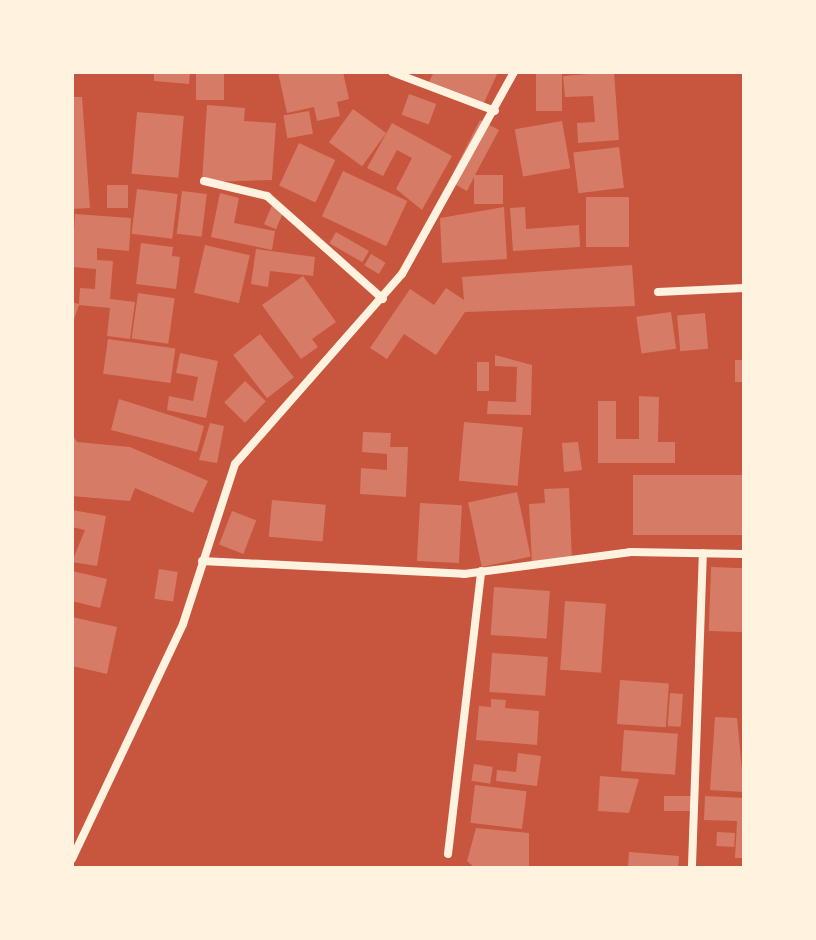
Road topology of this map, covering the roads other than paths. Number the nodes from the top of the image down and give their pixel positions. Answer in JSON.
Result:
{"nodes":[{"id":1,"x":392,"y":72,"type":"edge"},
{"id":2,"x":514,"y":72,"type":"edge"},
{"id":3,"x":495,"y":111,"type":"junction"},
{"id":4,"x":204,"y":181,"type":"dead end"},
{"id":5,"x":744,"y":288,"type":"edge"},
{"id":6,"x":658,"y":292,"type":"dead end"},
{"id":7,"x":383,"y":299,"type":"junction"},
{"id":8,"x":703,"y":553,"type":"junction"},
{"id":9,"x":744,"y":554,"type":"edge"},
{"id":10,"x":202,"y":561,"type":"junction"},
{"id":11,"x":481,"y":571,"type":"junction"},
{"id":12,"x":448,"y":854,"type":"dead end"},
{"id":13,"x":72,"y":859,"type":"edge"},
{"id":14,"x":692,"y":865,"type":"dead end"}],
"edges":[{"from":1,"to":3,"type":"street"},
{"from":2,"to":3,"type":"street"},
{"from":3,"to":7,"type":"street"},
{"from":4,"to":7,"type":"street"},
{"from":5,"to":6,"type":"street"},
{"from":7,"to":10,"type":"street"},
{"from":8,"to":9,"type":"street"},
{"from":8,"to":11,"type":"street"},
{"from":8,"to":14,"type":"street"},
{"from":10,"to":11,"type":"street"},
{"from":10,"to":13,"type":"street"},
{"from":11,"to":12,"type":"street"}]}
